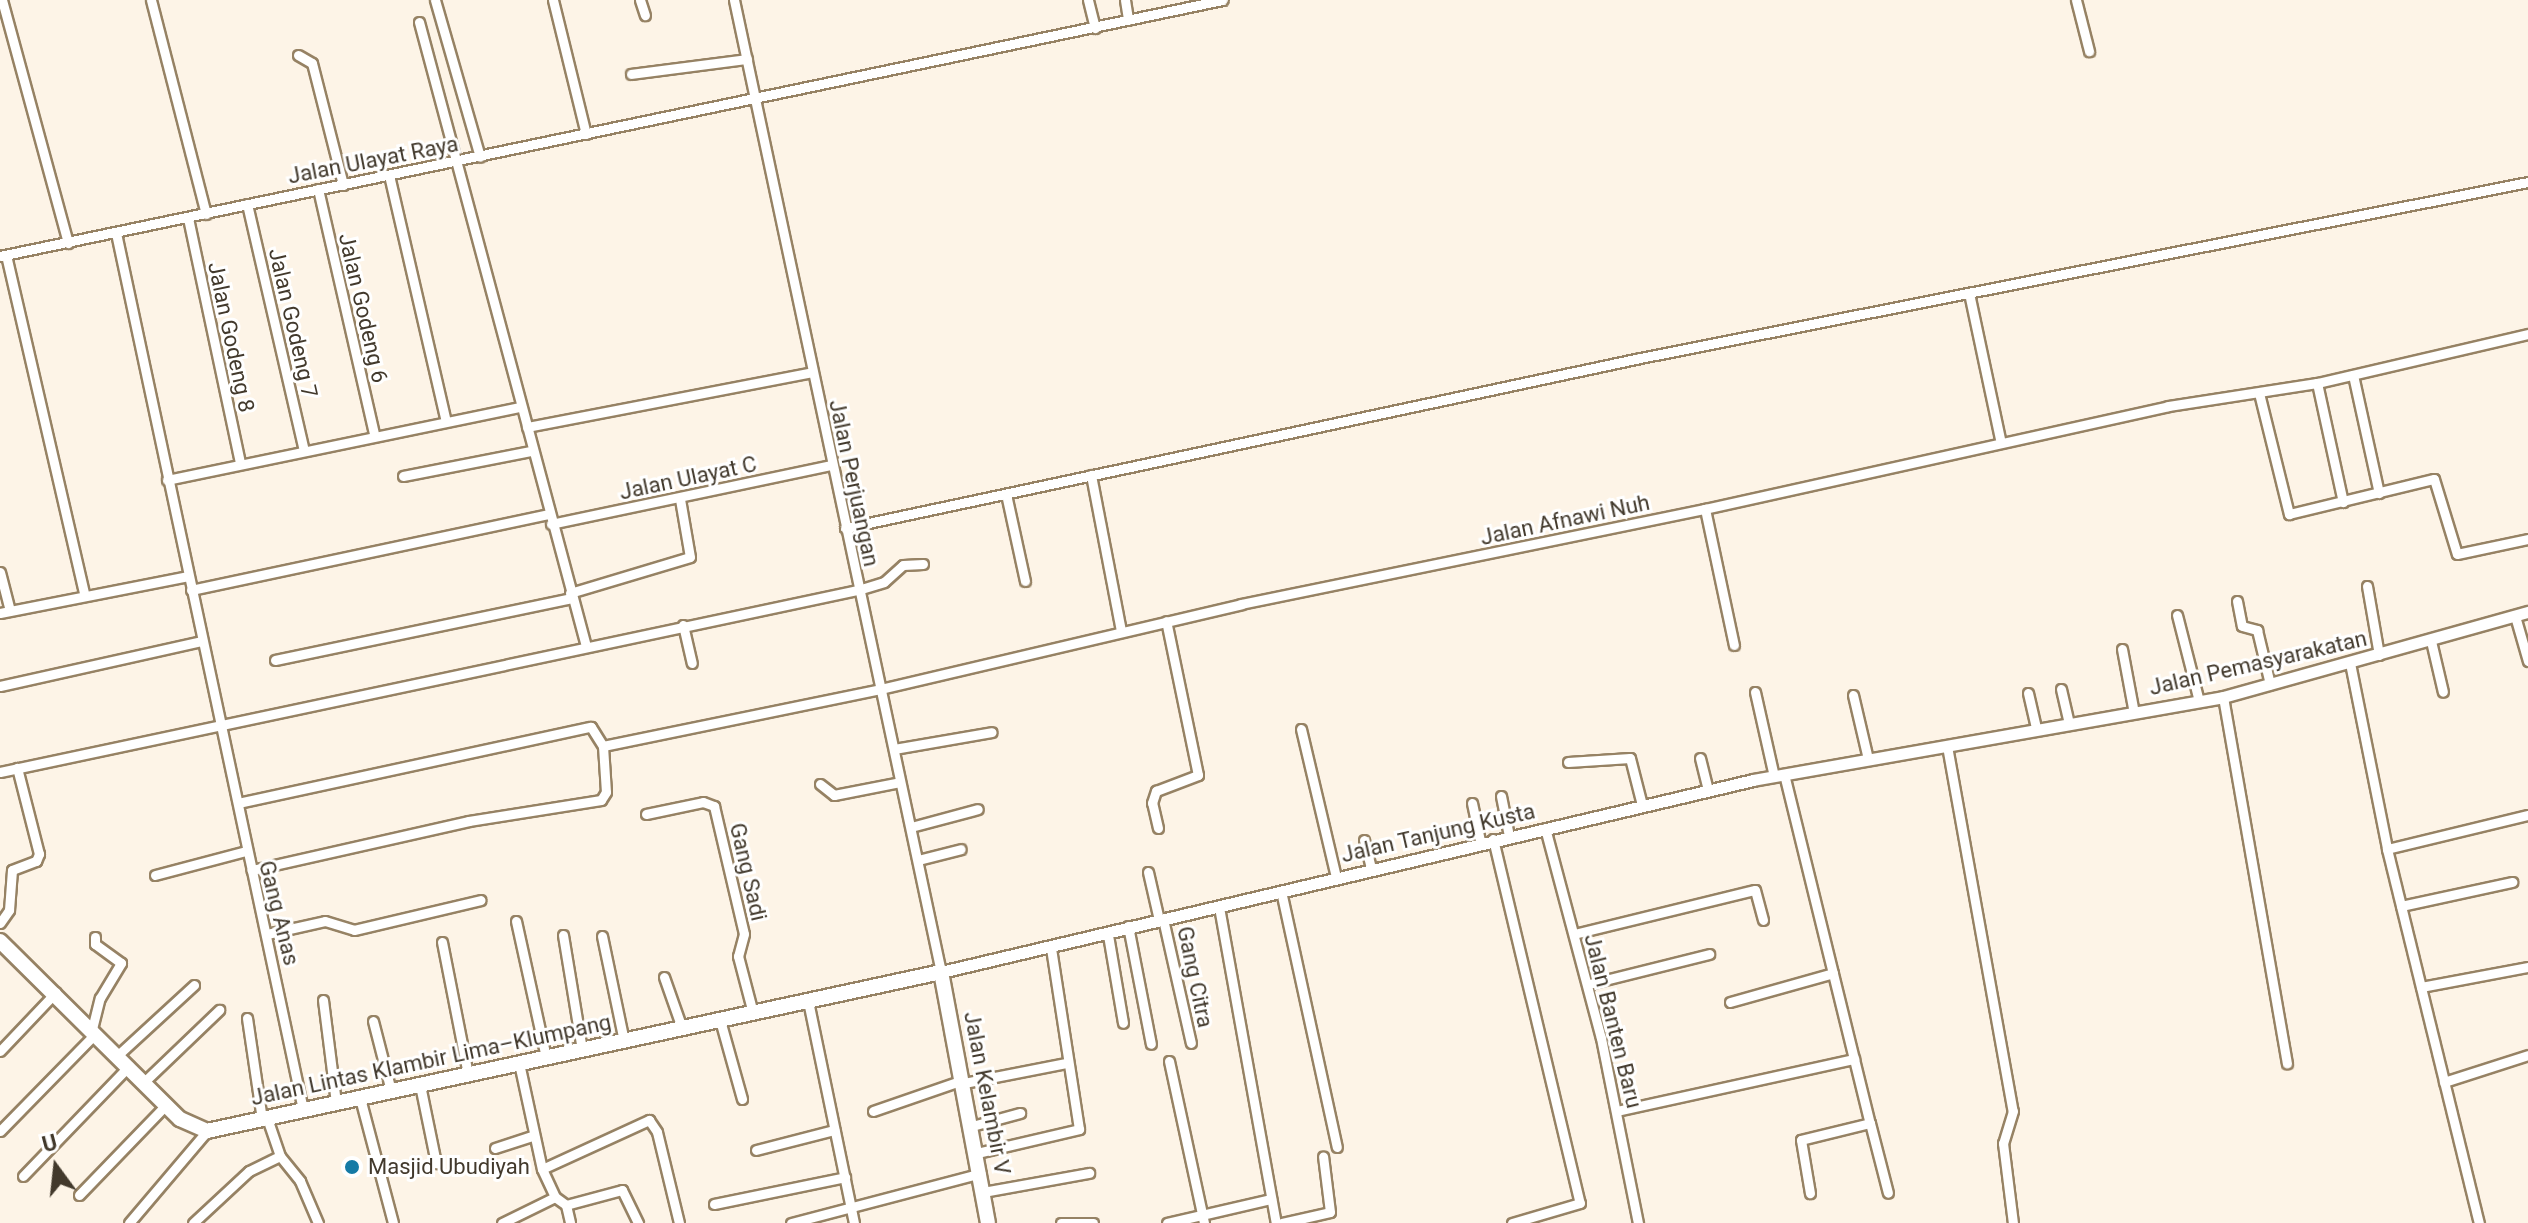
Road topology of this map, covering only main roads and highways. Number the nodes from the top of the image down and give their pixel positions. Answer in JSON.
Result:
{"nodes":[{"id":1,"x":0,"y":941,"type":"edge"},
{"id":2,"x":941,"y":972,"type":"joint"},
{"id":3,"x":988,"y":1223,"type":"edge"}],
"edges":[{"from":1,"to":2,"type":"main road","name":"Jalan Lintas Klambir Lima–Klumpang"},
{"from":2,"to":3,"type":"main road","name":"Jalan Kelambir V"}]}
